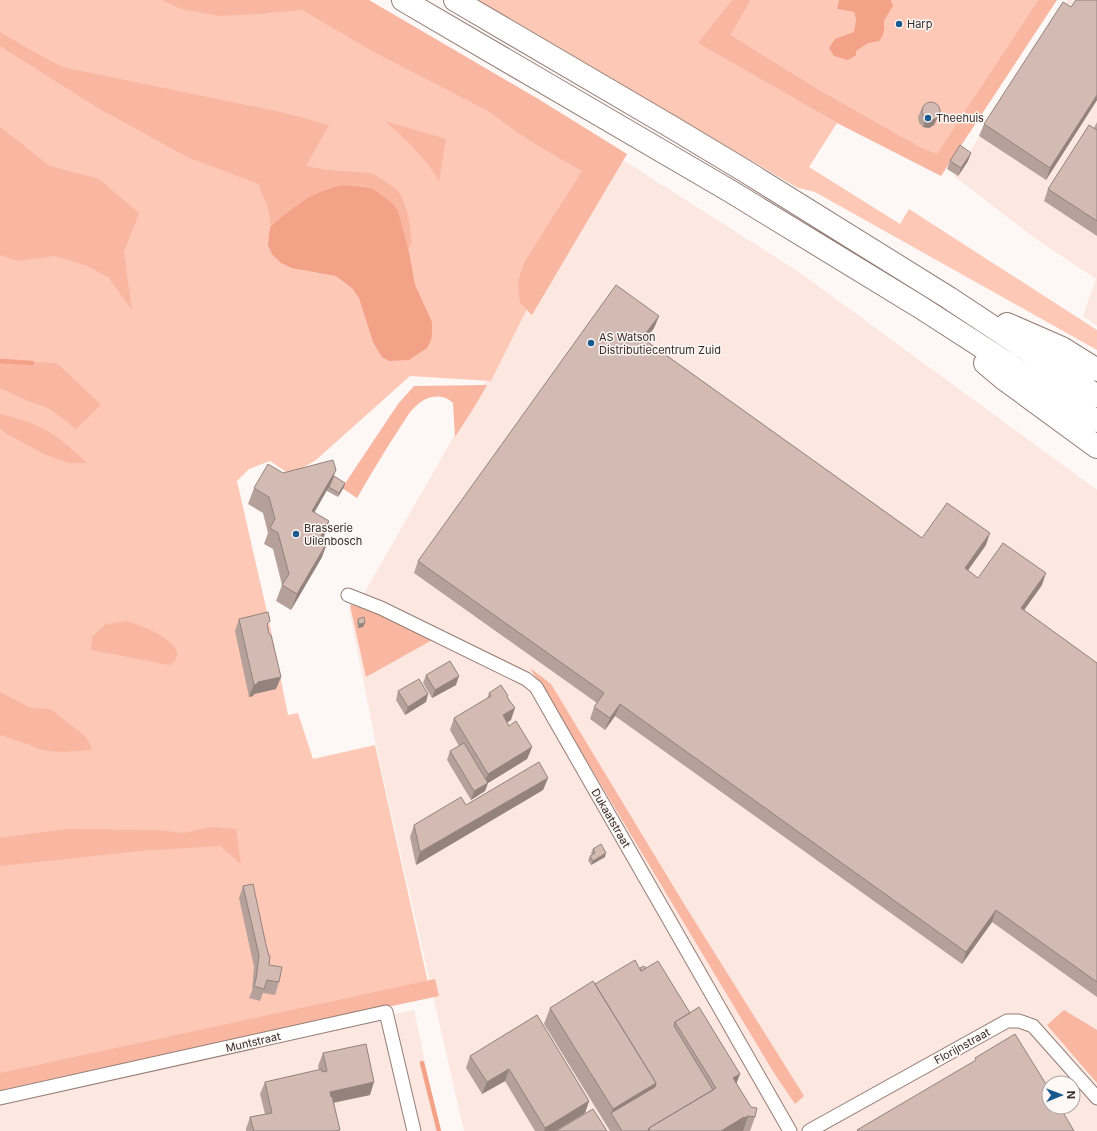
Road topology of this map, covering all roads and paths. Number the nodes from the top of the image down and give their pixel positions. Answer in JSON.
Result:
{"nodes":[{"id":1,"x":403,"y":0,"type":"edge"},
{"id":2,"x":455,"y":0,"type":"edge"},
{"id":3,"x":949,"y":298,"type":"junction"},
{"id":4,"x":920,"y":307,"type":"junction"},
{"id":5,"x":1097,"y":370,"type":"edge"},
{"id":6,"x":1097,"y":396,"type":"edge"},
{"id":7,"x":1097,"y":422,"type":"edge"},
{"id":8,"x":1097,"y":447,"type":"edge"},
{"id":9,"x":348,"y":595,"type":"dead end"},
{"id":10,"x":0,"y":1098,"type":"edge"},
{"id":11,"x":1097,"y":1098,"type":"edge"},
{"id":12,"x":414,"y":1131,"type":"edge"},
{"id":13,"x":790,"y":1131,"type":"edge"},
{"id":14,"x":809,"y":1131,"type":"edge"}],
"edges":[{"from":1,"to":4,"type":"highway"},
{"from":2,"to":3,"type":"highway"},
{"from":3,"to":5,"type":"highway"},
{"from":3,"to":6,"type":"highway"},
{"from":4,"to":7,"type":"highway"},
{"from":4,"to":8,"type":"highway"},
{"from":9,"to":13,"type":"street","name":"Dukaatstraat"},
{"from":10,"to":12,"type":"street","name":"Muntstraat"},
{"from":11,"to":14,"type":"street","name":"Florijnstraat"}]}
